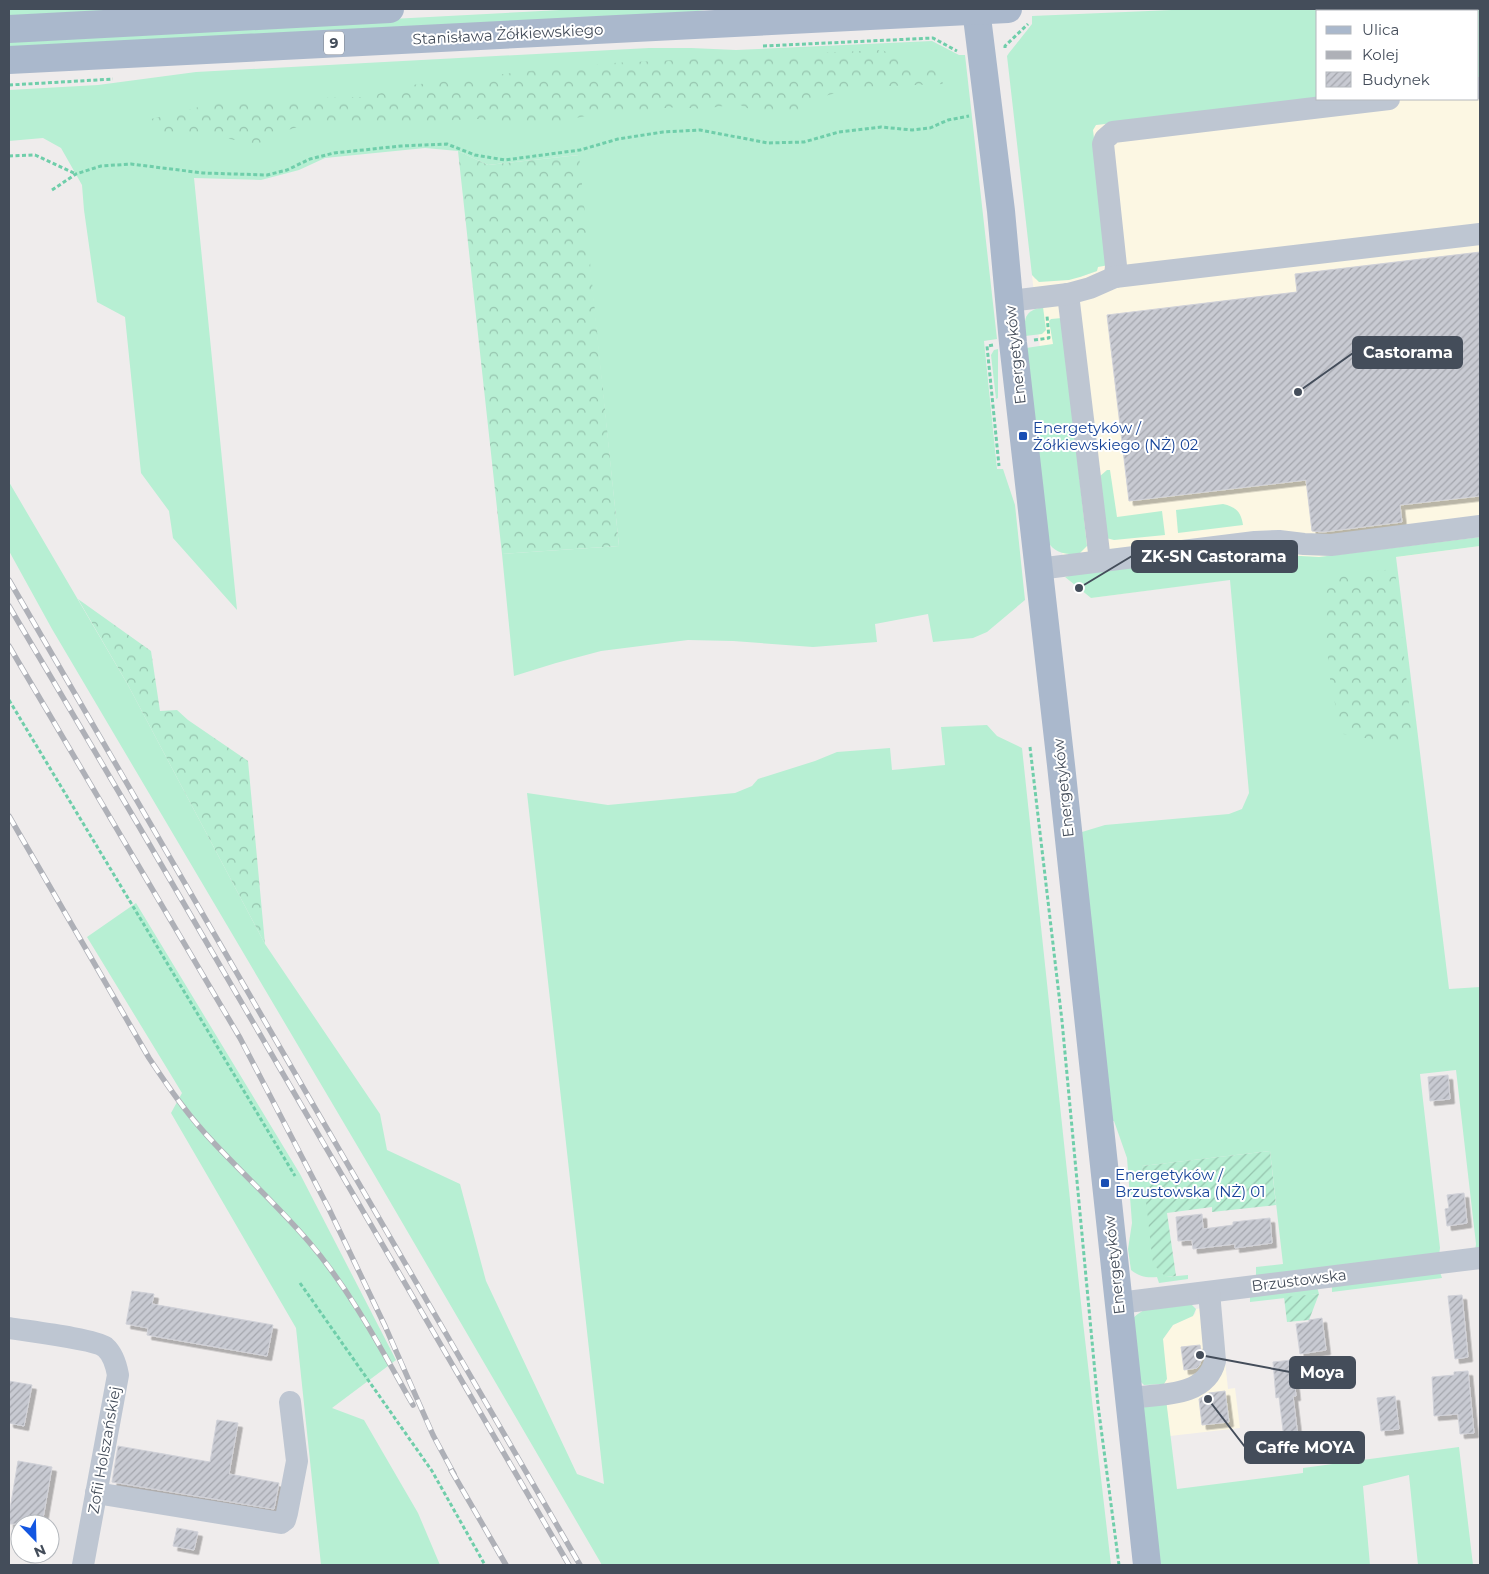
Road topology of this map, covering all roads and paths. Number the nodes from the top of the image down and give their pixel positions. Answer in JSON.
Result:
{"nodes":[{"id":1,"x":390,"y":9,"type":"edge"},
{"id":2,"x":976,"y":10,"type":"edge"},
{"id":3,"x":1018,"y":16,"type":"edge"},
{"id":4,"x":9,"y":29,"type":"edge"},
{"id":5,"x":908,"y":39,"type":"dead end"},
{"id":6,"x":957,"y":51,"type":"dead end"},
{"id":7,"x":1006,"y":56,"type":"dead end"},
{"id":8,"x":9,"y":60,"type":"edge"},
{"id":9,"x":1380,"y":100,"type":"edge"},
{"id":10,"x":990,"y":114,"type":"junction"},
{"id":11,"x":9,"y":156,"type":"edge"},
{"id":12,"x":76,"y":174,"type":"junction"},
{"id":13,"x":52,"y":190,"type":"dead end"},
{"id":14,"x":1480,"y":234,"type":"edge"},
{"id":15,"x":1115,"y":278,"type":"junction"},
{"id":16,"x":1068,"y":294,"type":"junction"},
{"id":17,"x":1010,"y":301,"type":"junction"},
{"id":18,"x":1480,"y":526,"type":"edge"},
{"id":19,"x":1100,"y":561,"type":"junction"},
{"id":20,"x":1038,"y":569,"type":"junction"},
{"id":21,"x":9,"y":700,"type":"edge"},
{"id":22,"x":1030,"y":747,"type":"dead end"},
{"id":23,"x":295,"y":1176,"type":"dead end"},
{"id":24,"x":1480,"y":1258,"type":"edge"},
{"id":25,"x":300,"y":1283,"type":"dead end"},
{"id":26,"x":1209,"y":1292,"type":"junction"},
{"id":27,"x":1118,"y":1303,"type":"junction"},
{"id":28,"x":9,"y":1328,"type":"edge"},
{"id":29,"x":1128,"y":1398,"type":"junction"},
{"id":30,"x":290,"y":1402,"type":"dead end"},
{"id":31,"x":96,"y":1493,"type":"junction"},
{"id":32,"x":83,"y":1565,"type":"edge"},
{"id":33,"x":485,"y":1565,"type":"edge"},
{"id":34,"x":1119,"y":1565,"type":"edge"},
{"id":35,"x":1147,"y":1565,"type":"edge"}],
"edges":[{"from":1,"to":4,"type":"main road","number":"9"},
{"from":2,"to":3,"type":"main road","name":"Stanisława Żółkiewskiego","number":"9"},
{"from":2,"to":8,"type":"main road","name":"Stanisława Żółkiewskiego","number":"9"},
{"from":2,"to":10,"type":"main road","name":"Energetyków"},
{"from":3,"to":7,"type":"path"},
{"from":5,"to":6,"type":"path"},
{"from":9,"to":15,"type":"street"},
{"from":10,"to":12,"type":"path"},
{"from":10,"to":17,"type":"main road","name":"Energetyków"},
{"from":11,"to":12,"type":"path"},
{"from":12,"to":13,"type":"path"},
{"from":14,"to":15,"type":"street"},
{"from":15,"to":16,"type":"street"},
{"from":16,"to":17,"type":"street"},
{"from":16,"to":19,"type":"street"},
{"from":17,"to":20,"type":"main road","name":"Energetyków"},
{"from":18,"to":19,"type":"street"},
{"from":19,"to":20,"type":"street"},
{"from":20,"to":27,"type":"main road","name":"Energetyków"},
{"from":21,"to":23,"type":"path"},
{"from":22,"to":34,"type":"path"},
{"from":24,"to":26,"type":"street","name":"Brzustowska"},
{"from":25,"to":33,"type":"path"},
{"from":26,"to":27,"type":"street","name":"Brzustowska"},
{"from":26,"to":29,"type":"street"},
{"from":27,"to":29,"type":"main road","name":"Energetyków"},
{"from":28,"to":31,"type":"street","name":"Zofii Holszańskiej"},
{"from":29,"to":35,"type":"main road","name":"Energetyków"},
{"from":30,"to":31,"type":"street"},
{"from":31,"to":32,"type":"street","name":"Zofii Holszańskiej"}]}
